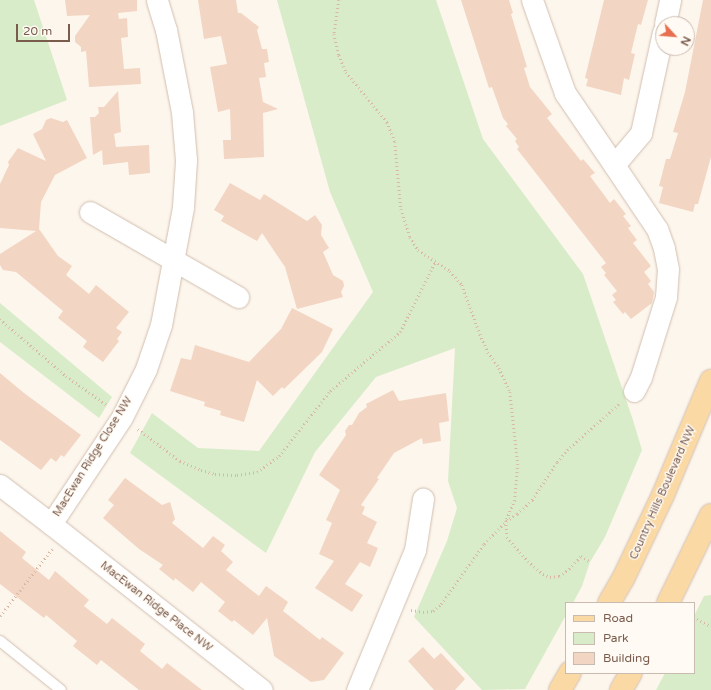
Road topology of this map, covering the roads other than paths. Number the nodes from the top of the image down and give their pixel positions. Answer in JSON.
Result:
{"nodes":[{"id":1,"x":157,"y":0,"type":"edge"},
{"id":2,"x":532,"y":0,"type":"edge"},
{"id":3,"x":670,"y":0,"type":"edge"},
{"id":4,"x":667,"y":16,"type":"edge"},
{"id":5,"x":658,"y":56,"type":"edge"},
{"id":6,"x":614,"y":165,"type":"junction"},
{"id":7,"x":90,"y":212,"type":"dead end"},
{"id":8,"x":173,"y":260,"type":"junction"},
{"id":9,"x":238,"y":297,"type":"dead end"},
{"id":10,"x":711,"y":381,"type":"edge"},
{"id":11,"x":634,"y":391,"type":"road end"},
{"id":12,"x":0,"y":484,"type":"edge"},
{"id":13,"x":423,"y":499,"type":"dead end"},
{"id":14,"x":711,"y":515,"type":"edge"},
{"id":15,"x":57,"y":529,"type":"junction"},
{"id":16,"x":611,"y":602,"type":"edge"},
{"id":17,"x":668,"y":602,"type":"edge"},
{"id":18,"x":0,"y":641,"type":"edge"},
{"id":19,"x":569,"y":674,"type":"edge"},
{"id":20,"x":630,"y":674,"type":"edge"},
{"id":21,"x":61,"y":690,"type":"edge"},
{"id":22,"x":262,"y":690,"type":"edge"},
{"id":23,"x":357,"y":690,"type":"edge"},
{"id":24,"x":560,"y":690,"type":"edge"},
{"id":25,"x":622,"y":690,"type":"edge"}],
"edges":[{"from":1,"to":8,"type":"street","name":"MacEwan Ridge Close NW"},
{"from":2,"to":6,"type":"street"},
{"from":3,"to":4,"type":"street"},
{"from":5,"to":6,"type":"street"},
{"from":6,"to":11,"type":"street"},
{"from":7,"to":8,"type":"street"},
{"from":8,"to":9,"type":"street"},
{"from":8,"to":15,"type":"street","name":"MacEwan Ridge Close NW"},
{"from":10,"to":16,"type":"main road","name":"Country Hills Boulevard NW"},
{"from":12,"to":15,"type":"street","name":"MacEwan Ridge Close NW"},
{"from":13,"to":23,"type":"street"},
{"from":14,"to":17,"type":"main road"},
{"from":15,"to":22,"type":"street","name":"MacEwan Ridge Place NW"},
{"from":18,"to":21,"type":"lane"},
{"from":19,"to":24,"type":"main road"},
{"from":20,"to":25,"type":"main road"}]}
